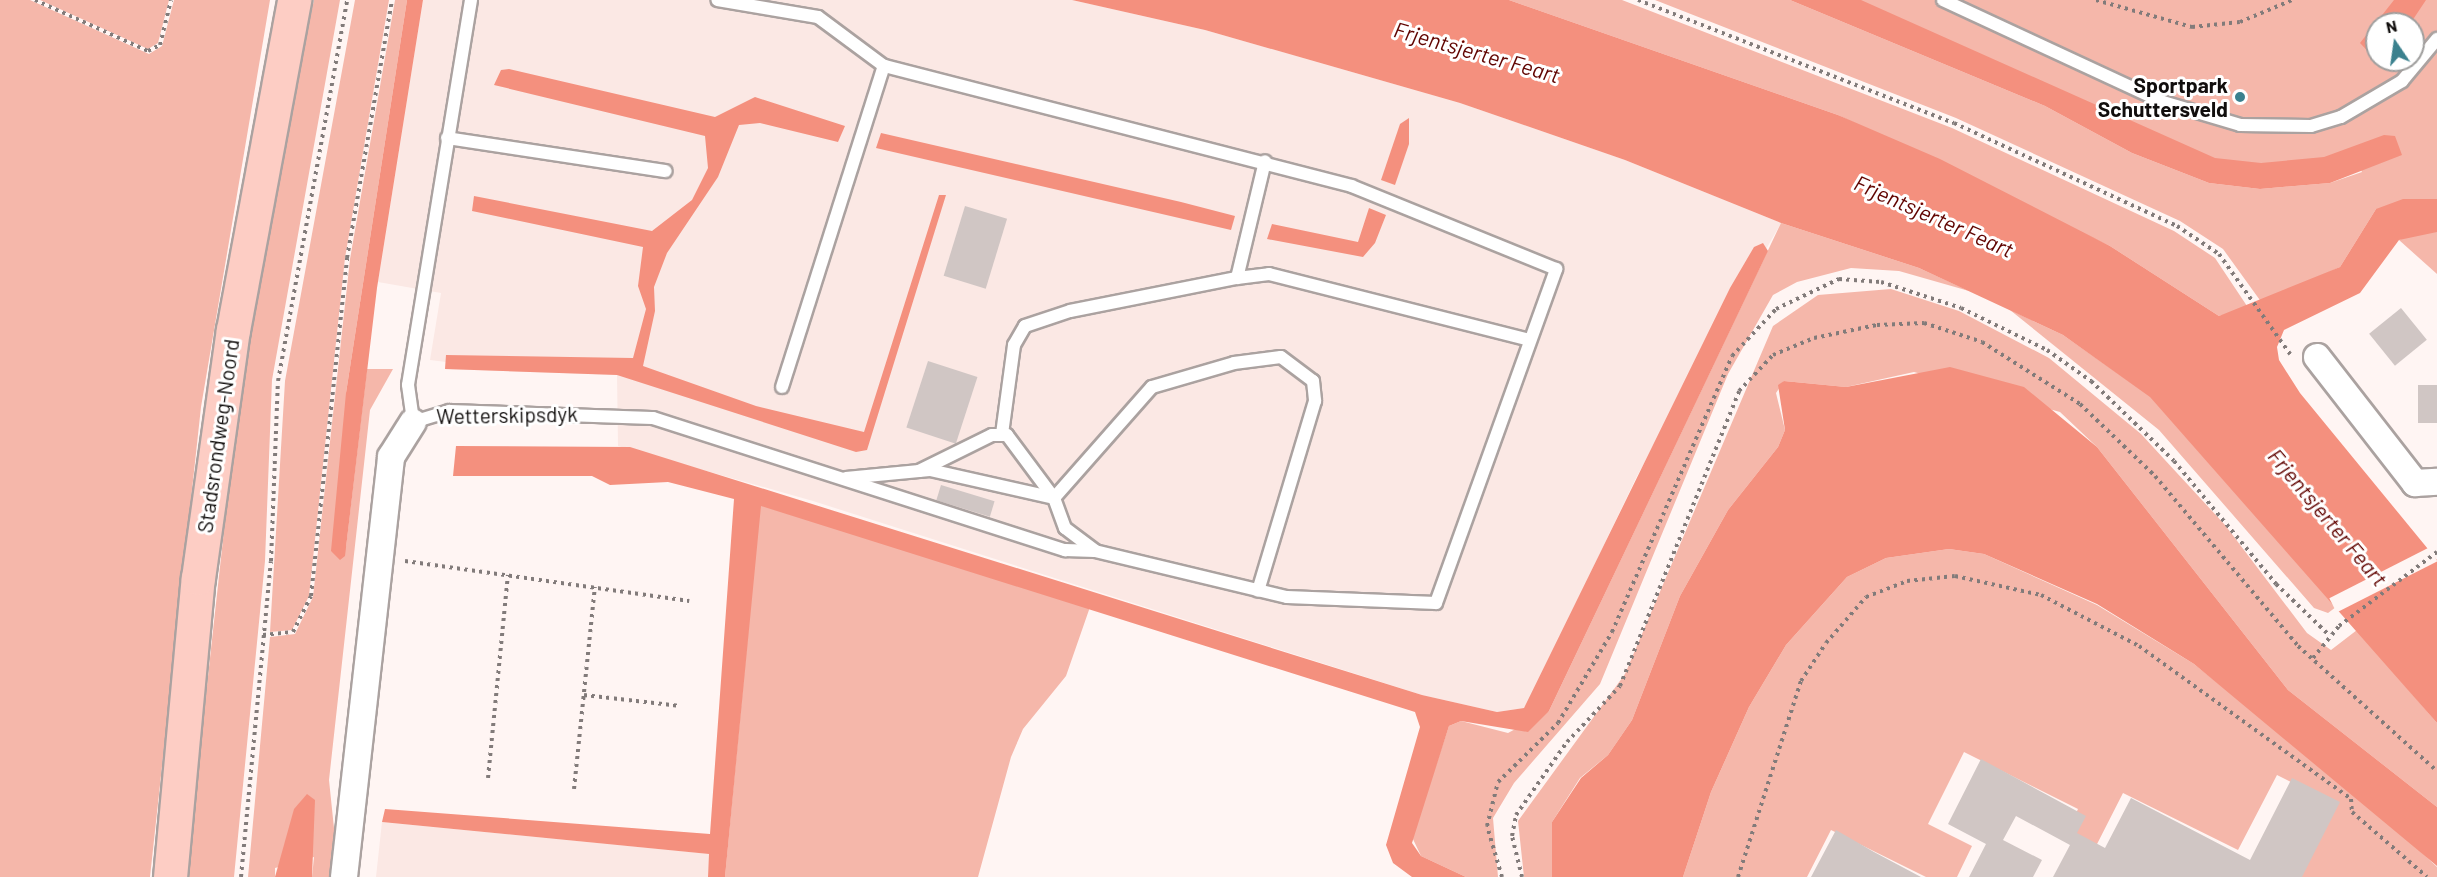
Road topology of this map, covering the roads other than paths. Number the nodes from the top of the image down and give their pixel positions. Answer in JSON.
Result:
{"nodes":[{"id":1,"x":294,"y":0,"type":"edge"},
{"id":2,"x":471,"y":0,"type":"edge"},
{"id":3,"x":717,"y":0,"type":"edge"},
{"id":4,"x":1943,"y":0,"type":"edge"},
{"id":5,"x":2437,"y":39,"type":"edge"},
{"id":6,"x":884,"y":66,"type":"junction"},
{"id":7,"x":447,"y":138,"type":"junction"},
{"id":8,"x":1264,"y":160,"type":"junction"},
{"id":9,"x":666,"y":171,"type":"dead end"},
{"id":10,"x":1237,"y":278,"type":"junction"},
{"id":11,"x":1530,"y":340,"type":"junction"},
{"id":12,"x":2317,"y":357,"type":"dead end"},
{"id":13,"x":782,"y":387,"type":"dead end"},
{"id":14,"x":413,"y":422,"type":"junction"},
{"id":15,"x":1002,"y":434,"type":"junction"},
{"id":16,"x":919,"y":471,"type":"junction"},
{"id":17,"x":841,"y":479,"type":"junction"},
{"id":18,"x":2437,"y":482,"type":"edge"},
{"id":19,"x":1054,"y":498,"type":"junction"},
{"id":20,"x":1095,"y":551,"type":"junction"},
{"id":21,"x":1258,"y":591,"type":"junction"},
{"id":22,"x":170,"y":877,"type":"edge"},
{"id":23,"x":344,"y":877,"type":"edge"}],
"edges":[{"from":1,"to":22,"type":"main road","name":"Stadsrondweg-Noord"},
{"from":2,"to":7,"type":"lane"},
{"from":3,"to":6,"type":"lane"},
{"from":4,"to":5,"type":"lane"},
{"from":6,"to":8,"type":"lane"},
{"from":6,"to":13,"type":"lane"},
{"from":7,"to":9,"type":"lane"},
{"from":7,"to":14,"type":"lane"},
{"from":8,"to":10,"type":"lane"},
{"from":8,"to":11,"type":"lane"},
{"from":10,"to":11,"type":"lane"},
{"from":10,"to":15,"type":"lane"},
{"from":11,"to":21,"type":"lane"},
{"from":12,"to":18,"type":"street"},
{"from":14,"to":17,"type":"lane","name":"Wetterskipsdyk"},
{"from":14,"to":23,"type":"street","name":"Wetterskipsdyk"},
{"from":15,"to":16,"type":"lane"},
{"from":15,"to":19,"type":"lane"},
{"from":16,"to":17,"type":"lane"},
{"from":16,"to":19,"type":"lane"},
{"from":17,"to":20,"type":"lane","name":"Wetterskipsdyk"},
{"from":19,"to":20,"type":"lane"},
{"from":19,"to":21,"type":"lane"},
{"from":20,"to":21,"type":"lane"}]}
